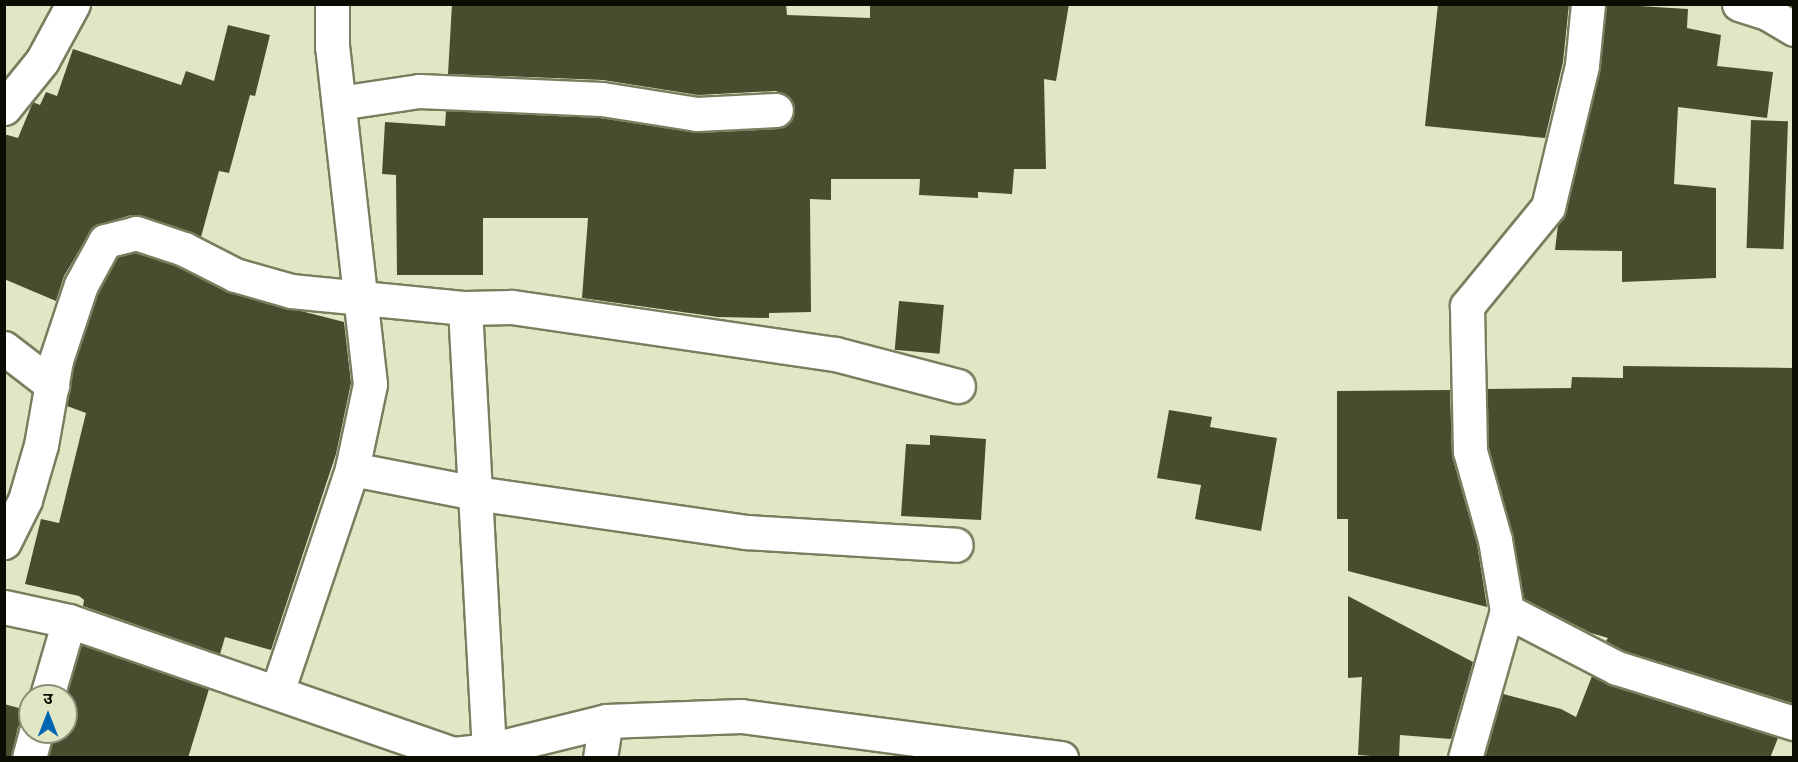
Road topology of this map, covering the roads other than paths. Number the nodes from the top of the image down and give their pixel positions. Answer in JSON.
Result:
{"nodes":[{"id":1,"x":73,"y":4,"type":"edge"},
{"id":2,"x":332,"y":4,"type":"edge"},
{"id":3,"x":1588,"y":4,"type":"edge"},
{"id":4,"x":1739,"y":4,"type":"edge"},
{"id":5,"x":1794,"y":29,"type":"edge"},
{"id":6,"x":339,"y":103,"type":"junction"},
{"id":7,"x":4,"y":108,"type":"edge"},
{"id":8,"x":776,"y":110,"type":"dead end"},
{"id":9,"x":363,"y":299,"type":"junction"},
{"id":10,"x":465,"y":308,"type":"junction"},
{"id":11,"x":4,"y":348,"type":"edge"},
{"id":12,"x":52,"y":385,"type":"junction"},
{"id":13,"x":958,"y":386,"type":"dead end"},
{"id":14,"x":352,"y":469,"type":"junction"},
{"id":15,"x":475,"y":493,"type":"junction"},
{"id":16,"x":4,"y":542,"type":"edge"},
{"id":17,"x":956,"y":545,"type":"dead end"},
{"id":18,"x":4,"y":607,"type":"edge"},
{"id":19,"x":1506,"y":611,"type":"junction"},
{"id":20,"x":69,"y":621,"type":"junction"},
{"id":21,"x":51,"y":684,"type":"edge"},
{"id":22,"x":277,"y":692,"type":"junction"},
{"id":23,"x":606,"y":721,"type":"junction"},
{"id":24,"x":1794,"y":723,"type":"edge"},
{"id":25,"x":412,"y":749,"type":"edge"},
{"id":26,"x":489,"y":750,"type":"junction"},
{"id":27,"x":600,"y":758,"type":"edge"},
{"id":28,"x":1061,"y":758,"type":"edge"},
{"id":29,"x":1465,"y":758,"type":"edge"}],
"edges":[{"from":1,"to":7,"type":"street"},
{"from":2,"to":6,"type":"street"},
{"from":3,"to":19,"type":"street"},
{"from":4,"to":5,"type":"street"},
{"from":6,"to":8,"type":"street"},
{"from":6,"to":9,"type":"street"},
{"from":9,"to":10,"type":"street"},
{"from":9,"to":12,"type":"street"},
{"from":9,"to":14,"type":"street"},
{"from":10,"to":13,"type":"street"},
{"from":10,"to":15,"type":"street"},
{"from":11,"to":12,"type":"street"},
{"from":12,"to":16,"type":"street"},
{"from":14,"to":15,"type":"street"},
{"from":14,"to":22,"type":"street"},
{"from":15,"to":17,"type":"street"},
{"from":15,"to":26,"type":"street"},
{"from":18,"to":20,"type":"street"},
{"from":19,"to":24,"type":"street"},
{"from":19,"to":29,"type":"street"},
{"from":20,"to":21,"type":"street"},
{"from":20,"to":22,"type":"street"},
{"from":22,"to":25,"type":"street"},
{"from":23,"to":26,"type":"street"},
{"from":23,"to":27,"type":"street"},
{"from":23,"to":28,"type":"street"},
{"from":25,"to":26,"type":"street"}]}
